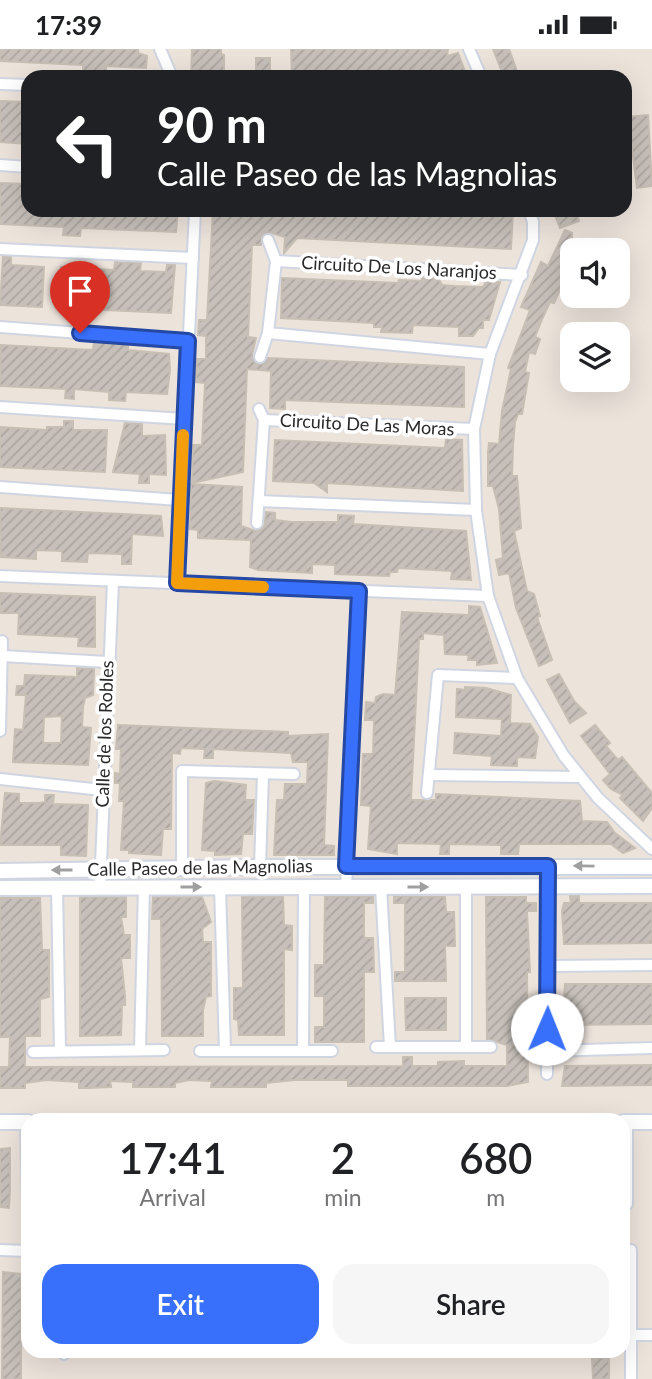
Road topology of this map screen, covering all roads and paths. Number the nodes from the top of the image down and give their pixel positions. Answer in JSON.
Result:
{"nodes":[{"id":1,"x":160,"y":49,"type":"edge"},
{"id":2,"x":470,"y":49,"type":"edge"},
{"id":3,"x":169,"y":70,"type":"edge"},
{"id":4,"x":478,"y":70,"type":"edge"},
{"id":5,"x":0,"y":84,"type":"edge"},
{"id":6,"x":21,"y":85,"type":"edge"},
{"id":7,"x":0,"y":165,"type":"edge"},
{"id":8,"x":21,"y":166,"type":"edge"},
{"id":9,"x":195,"y":217,"type":"edge"},
{"id":10,"x":531,"y":217,"type":"edge"},
{"id":11,"x":268,"y":240,"type":"dead end"},
{"id":12,"x":0,"y":249,"type":"edge"},
{"id":13,"x":193,"y":258,"type":"junction"},
{"id":14,"x":276,"y":261,"type":"junction"},
{"id":15,"x":522,"y":275,"type":"junction"},
{"id":16,"x":0,"y":327,"type":"edge"},
{"id":17,"x":268,"y":333,"type":"junction"},
{"id":18,"x":188,"y":341,"type":"junction"},
{"id":19,"x":490,"y":354,"type":"junction"},
{"id":20,"x":260,"y":357,"type":"dead end"},
{"id":21,"x":0,"y":407,"type":"edge"},
{"id":22,"x":259,"y":409,"type":"dead end"},
{"id":23,"x":184,"y":419,"type":"junction"},
{"id":24,"x":264,"y":420,"type":"junction"},
{"id":25,"x":474,"y":429,"type":"junction"},
{"id":26,"x":0,"y":487,"type":"edge"},
{"id":27,"x":180,"y":500,"type":"junction"},
{"id":28,"x":259,"y":501,"type":"junction"},
{"id":29,"x":476,"y":510,"type":"junction"},
{"id":30,"x":257,"y":523,"type":"dead end"},
{"id":31,"x":0,"y":576,"type":"edge"},
{"id":32,"x":113,"y":581,"type":"junction"},
{"id":33,"x":177,"y":583,"type":"junction"},
{"id":34,"x":359,"y":591,"type":"junction"},
{"id":35,"x":488,"y":596,"type":"junction"},
{"id":36,"x":2,"y":642,"type":"dead end"},
{"id":37,"x":3,"y":656,"type":"junction"},
{"id":38,"x":107,"y":662,"type":"junction"},
{"id":39,"x":517,"y":678,"type":"junction"},
{"id":40,"x":0,"y":731,"type":"edge"},
{"id":41,"x":263,"y":773,"type":"junction"},
{"id":42,"x":294,"y":774,"type":"dead end"},
{"id":43,"x":430,"y":775,"type":"junction"},
{"id":44,"x":579,"y":777,"type":"junction"},
{"id":45,"x":0,"y":779,"type":"edge"},
{"id":46,"x":102,"y":790,"type":"junction"},
{"id":47,"x":428,"y":793,"type":"dead end"},
{"id":48,"x":652,"y":849,"type":"edge"},
{"id":49,"x":346,"y":866,"type":"junction"},
{"id":50,"x":548,"y":866,"type":"junction"},
{"id":51,"x":260,"y":867,"type":"junction"},
{"id":52,"x":652,"y":867,"type":"edge"},
{"id":53,"x":182,"y":868,"type":"junction"},
{"id":54,"x":100,"y":870,"type":"junction"},
{"id":55,"x":0,"y":871,"type":"edge"},
{"id":56,"x":652,"y":885,"type":"edge"},
{"id":57,"x":466,"y":886,"type":"junction"},
{"id":58,"x":548,"y":886,"type":"junction"},
{"id":59,"x":100,"y":887,"type":"junction"},
{"id":60,"x":145,"y":887,"type":"junction"},
{"id":61,"x":220,"y":887,"type":"junction"},
{"id":62,"x":304,"y":887,"type":"junction"},
{"id":63,"x":346,"y":887,"type":"junction"},
{"id":64,"x":381,"y":887,"type":"junction"},
{"id":65,"x":0,"y":888,"type":"edge"},
{"id":66,"x":57,"y":888,"type":"junction"},
{"id":67,"x":652,"y":965,"type":"edge"},
{"id":68,"x":548,"y":966,"type":"junction"},
{"id":69,"x":376,"y":1047,"type":"dead end"},
{"id":70,"x":390,"y":1047,"type":"junction"},
{"id":71,"x":467,"y":1047,"type":"junction"},
{"id":72,"x":491,"y":1047,"type":"dead end"},
{"id":73,"x":652,"y":1048,"type":"edge"},
{"id":74,"x":140,"y":1050,"type":"junction"},
{"id":75,"x":164,"y":1050,"type":"dead end"},
{"id":76,"x":60,"y":1051,"type":"junction"},
{"id":77,"x":200,"y":1051,"type":"dead end"},
{"id":78,"x":225,"y":1051,"type":"junction"},
{"id":79,"x":303,"y":1051,"type":"junction"},
{"id":80,"x":332,"y":1051,"type":"dead end"},
{"id":81,"x":547,"y":1051,"type":"junction"},
{"id":82,"x":33,"y":1052,"type":"dead end"},
{"id":83,"x":547,"y":1074,"type":"dead end"},
{"id":84,"x":0,"y":1122,"type":"edge"},
{"id":85,"x":21,"y":1122,"type":"edge"},
{"id":86,"x":630,"y":1122,"type":"edge"},
{"id":87,"x":652,"y":1122,"type":"edge"},
{"id":88,"x":0,"y":1250,"type":"edge"},
{"id":89,"x":631,"y":1250,"type":"dead end"},
{"id":90,"x":21,"y":1251,"type":"edge"},
{"id":91,"x":630,"y":1267,"type":"edge"},
{"id":92,"x":630,"y":1335,"type":"edge"},
{"id":93,"x":652,"y":1335,"type":"edge"},
{"id":94,"x":629,"y":1358,"type":"edge"},
{"id":95,"x":631,"y":1379,"type":"edge"}],
"edges":[{"from":1,"to":3,"type":"street"},
{"from":2,"to":4,"type":"street"},
{"from":5,"to":6,"type":"street"},
{"from":7,"to":8,"type":"street"},
{"from":9,"to":13,"type":"street"},
{"from":10,"to":15,"type":"street"},
{"from":11,"to":14,"type":"street"},
{"from":12,"to":13,"type":"street"},
{"from":13,"to":18,"type":"street"},
{"from":14,"to":15,"type":"street","name":"Circuito De Los Naranjos"},
{"from":14,"to":17,"type":"street","name":"Circuito De Los Naranjos"},
{"from":15,"to":19,"type":"street"},
{"from":16,"to":18,"type":"street"},
{"from":17,"to":19,"type":"street"},
{"from":17,"to":20,"type":"street","name":"Circuito De Los Naranjos"},
{"from":18,"to":23,"type":"street"},
{"from":19,"to":25,"type":"street"},
{"from":21,"to":23,"type":"street"},
{"from":22,"to":24,"type":"street"},
{"from":23,"to":27,"type":"street"},
{"from":24,"to":25,"type":"street","name":"Circuito De Las Moras"},
{"from":24,"to":28,"type":"street","name":"Circuito De Las Moras"},
{"from":25,"to":29,"type":"street"},
{"from":26,"to":27,"type":"street"},
{"from":27,"to":33,"type":"street"},
{"from":28,"to":29,"type":"street"},
{"from":28,"to":30,"type":"street","name":"Circuito De Las Moras"},
{"from":29,"to":35,"type":"street"},
{"from":31,"to":32,"type":"street"},
{"from":32,"to":33,"type":"street"},
{"from":32,"to":38,"type":"street","name":"Calle de los Robles"},
{"from":33,"to":34,"type":"street"},
{"from":34,"to":35,"type":"street"},
{"from":34,"to":49,"type":"street"},
{"from":35,"to":39,"type":"street"},
{"from":36,"to":37,"type":"street"},
{"from":37,"to":38,"type":"street"},
{"from":37,"to":40,"type":"street"},
{"from":38,"to":46,"type":"street","name":"Calle de los Robles"},
{"from":39,"to":43,"type":"street"},
{"from":39,"to":44,"type":"street"},
{"from":41,"to":42,"type":"street"},
{"from":41,"to":51,"type":"street"},
{"from":41,"to":53,"type":"street"},
{"from":43,"to":44,"type":"street"},
{"from":43,"to":47,"type":"street"},
{"from":44,"to":48,"type":"street"},
{"from":45,"to":46,"type":"street"},
{"from":46,"to":54,"type":"street","name":"Calle de los Robles"},
{"from":49,"to":50,"type":"street","name":"Calle Paseo de las Magnolias"},
{"from":49,"to":51,"type":"street","name":"Calle Paseo de las Magnolias"},
{"from":49,"to":63,"type":"street"},
{"from":52,"to":50,"type":"street","name":"Calle Paseo de las Magnolias","one_way":true},
{"from":50,"to":58,"type":"street"},
{"from":51,"to":53,"type":"street","name":"Calle Paseo de las Magnolias"},
{"from":53,"to":54,"type":"street","name":"Calle Paseo de las Magnolias"},
{"from":54,"to":55,"type":"street","name":"Calle Paseo de las Magnolias","one_way":true},
{"from":54,"to":59,"type":"street","name":"Calle de los Robles"},
{"from":56,"to":58,"type":"street","name":"Calle Paseo de las Magnolias"},
{"from":57,"to":58,"type":"street","name":"Calle Paseo de las Magnolias"},
{"from":64,"to":57,"type":"street","name":"Calle Paseo de las Magnolias","one_way":true},
{"from":57,"to":71,"type":"street"},
{"from":58,"to":68,"type":"street"},
{"from":59,"to":60,"type":"street","name":"Calle Paseo de las Magnolias"},
{"from":59,"to":66,"type":"street","name":"Calle Paseo de las Magnolias"},
{"from":60,"to":61,"type":"street","name":"Calle Paseo de las Magnolias","one_way":true},
{"from":60,"to":74,"type":"street"},
{"from":61,"to":62,"type":"street","name":"Calle Paseo de las Magnolias"},
{"from":61,"to":78,"type":"street"},
{"from":62,"to":63,"type":"street","name":"Calle Paseo de las Magnolias"},
{"from":62,"to":79,"type":"street"},
{"from":63,"to":64,"type":"street","name":"Calle Paseo de las Magnolias"},
{"from":64,"to":70,"type":"street"},
{"from":65,"to":66,"type":"street","name":"Calle Paseo de las Magnolias"},
{"from":66,"to":76,"type":"street"},
{"from":67,"to":68,"type":"street"},
{"from":68,"to":81,"type":"street"},
{"from":69,"to":70,"type":"street"},
{"from":70,"to":71,"type":"street"},
{"from":71,"to":72,"type":"street"},
{"from":73,"to":81,"type":"street"},
{"from":74,"to":75,"type":"street"},
{"from":74,"to":76,"type":"street"},
{"from":76,"to":82,"type":"street"},
{"from":77,"to":78,"type":"street"},
{"from":78,"to":79,"type":"street"},
{"from":79,"to":80,"type":"street"},
{"from":81,"to":83,"type":"street"},
{"from":84,"to":85,"type":"street"},
{"from":86,"to":87,"type":"street"},
{"from":88,"to":90,"type":"street"},
{"from":89,"to":91,"type":"street"},
{"from":92,"to":93,"type":"street"},
{"from":94,"to":95,"type":"street"}]}
